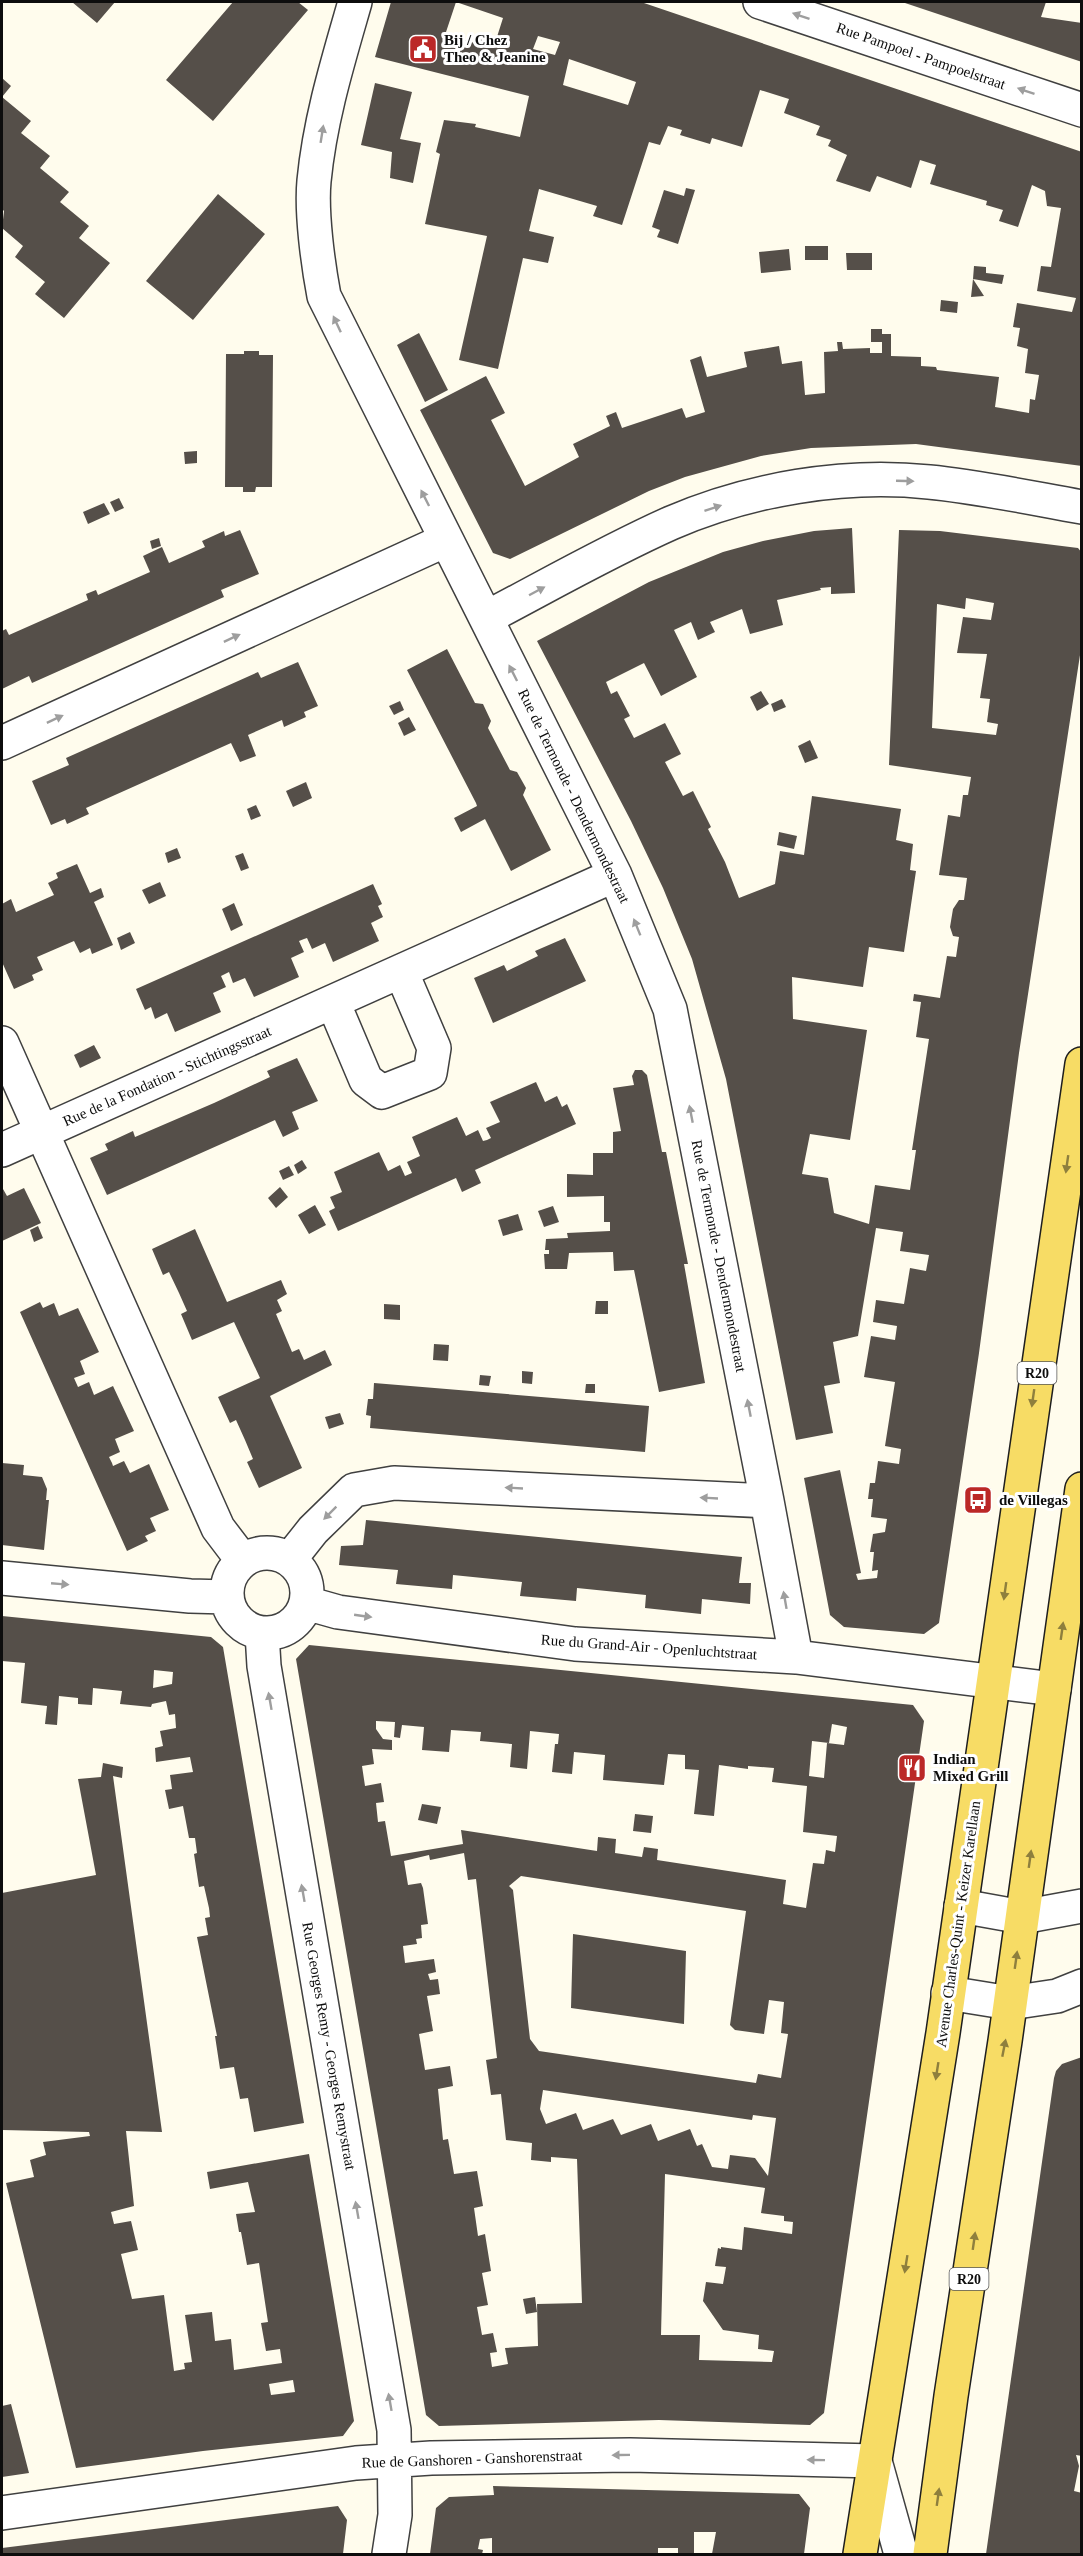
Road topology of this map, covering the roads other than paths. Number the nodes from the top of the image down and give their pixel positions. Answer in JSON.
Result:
{"nodes":[{"id":1,"x":355,"y":2,"type":"edge"},
{"id":2,"x":760,"y":2,"type":"edge"},
{"id":3,"x":1082,"y":110,"type":"edge"},
{"id":4,"x":1082,"y":507,"type":"edge"},
{"id":5,"x":446,"y":540,"type":"junction"},
{"id":6,"x":486,"y":618,"type":"junction"},
{"id":7,"x":2,"y":743,"type":"edge"},
{"id":8,"x":615,"y":875,"type":"junction"},
{"id":9,"x":401,"y":971,"type":"junction"},
{"id":10,"x":333,"y":1002,"type":"junction"},
{"id":11,"x":2,"y":1043,"type":"edge"},
{"id":12,"x":1082,"y":1064,"type":"edge"},
{"id":13,"x":42,"y":1132,"type":"junction"},
{"id":14,"x":2,"y":1150,"type":"edge"},
{"id":15,"x":1082,"y":1489,"type":"edge"},
{"id":16,"x":767,"y":1501,"type":"junction"},
{"id":17,"x":290,"y":1559,"type":"junction"},
{"id":18,"x":243,"y":1561,"type":"junction"},
{"id":19,"x":2,"y":1578,"type":"edge"},
{"id":20,"x":227,"y":1597,"type":"junction"},
{"id":21,"x":306,"y":1603,"type":"junction"},
{"id":22,"x":262,"y":1633,"type":"junction"},
{"id":23,"x":796,"y":1658,"type":"junction"},
{"id":24,"x":993,"y":1682,"type":"junction"},
{"id":25,"x":1054,"y":1689,"type":"junction"},
{"id":26,"x":961,"y":1906,"type":"junction"},
{"id":27,"x":1082,"y":1906,"type":"edge"},
{"id":28,"x":1022,"y":1917,"type":"junction"},
{"id":29,"x":1082,"y":1986,"type":"edge"},
{"id":30,"x":948,"y":1993,"type":"junction"},
{"id":31,"x":1010,"y":2003,"type":"junction"},
{"id":32,"x":394,"y":2460,"type":"junction"},
{"id":33,"x":875,"y":2462,"type":"junction"},
{"id":34,"x":2,"y":2513,"type":"edge"},
{"id":35,"x":389,"y":2554,"type":"edge"},
{"id":36,"x":860,"y":2554,"type":"edge"},
{"id":37,"x":878,"y":2554,"type":"edge"},
{"id":38,"x":901,"y":2554,"type":"edge"},
{"id":39,"x":930,"y":2554,"type":"edge"}],
"edges":[{"from":5,"to":1,"type":"street","name":"Rue de Termonde - Dendermondestraat","one_way":true},
{"from":3,"to":2,"type":"street","name":"Rue Pampoel - Pampoelstraat","one_way":true},
{"from":6,"to":4,"type":"street","one_way":true},
{"from":5,"to":6,"type":"street","name":"Rue de Termonde - Dendermondestraat"},
{"from":7,"to":5,"type":"street","one_way":true},
{"from":8,"to":6,"type":"street","name":"Rue de Termonde - Dendermondestraat","one_way":true},
{"from":8,"to":9,"type":"street","name":"Rue de la Fondation - Stichtingsstraat"},
{"from":16,"to":8,"type":"street","name":"Rue de Termonde - Dendermondestraat","one_way":true},
{"from":9,"to":10,"type":"street","name":"Rue de la Fondation - Stichtingsstraat"},
{"from":9,"to":10,"type":"street"},
{"from":10,"to":13,"type":"street","name":"Rue de la Fondation - Stichtingsstraat"},
{"from":11,"to":13,"type":"street"},
{"from":12,"to":24,"type":"main road","name":"Avenue Charles-Quint - Keizer Karellaan","number":"R20","one_way":true},
{"from":13,"to":14,"type":"street","name":"Rue de la Fondation - Stichtingsstraat"},
{"from":13,"to":18,"type":"street"},
{"from":25,"to":15,"type":"main road","number":"R20","one_way":true},
{"from":16,"to":17,"type":"street","one_way":true},
{"from":23,"to":16,"type":"street","name":"Rue de Termonde - Dendermondestraat","one_way":true},
{"from":17,"to":18,"type":"street"},
{"from":17,"to":21,"type":"street"},
{"from":18,"to":20,"type":"street"},
{"from":19,"to":20,"type":"street","one_way":true},
{"from":20,"to":22,"type":"street"},
{"from":21,"to":22,"type":"street"},
{"from":21,"to":23,"type":"street","name":"Rue du Grand-Air - Openluchtstraat","one_way":true},
{"from":32,"to":22,"type":"street","name":"Rue Georges Remy - Georges Remystraat","one_way":true},
{"from":23,"to":24,"type":"street","name":"Rue du Grand-Air - Openluchtstraat"},
{"from":24,"to":25,"type":"street","name":"Rue du Grand-Air - Openluchtstraat"},
{"from":24,"to":26,"type":"main road","name":"Avenue Charles-Quint - Keizer Karellaan","number":"R20"},
{"from":28,"to":25,"type":"main road","number":"R20","one_way":true},
{"from":26,"to":28,"type":"street"},
{"from":26,"to":30,"type":"main road","name":"Avenue Charles-Quint - Keizer Karellaan","number":"R20"},
{"from":27,"to":28,"type":"street"},
{"from":31,"to":28,"type":"main road","number":"R20","one_way":true},
{"from":29,"to":31,"type":"street"},
{"from":30,"to":31,"type":"street"},
{"from":30,"to":33,"type":"main road","name":"Avenue Charles-Quint - Keizer Karellaan","number":"R20","one_way":true},
{"from":39,"to":31,"type":"main road","number":"R20","one_way":true},
{"from":33,"to":32,"type":"street","name":"Rue de Ganshoren - Ganshorenstraat","one_way":true},
{"from":32,"to":34,"type":"street","name":"Rue de Ganshoren - Ganshorenstraat"},
{"from":32,"to":35,"type":"street","name":"Rue Georges Remy - Georges Remystraat"},
{"from":33,"to":36,"type":"main road","name":"Avenue Charles-Quint - Keizer Karellaan","number":"R20"},
{"from":33,"to":37,"type":"street","name":"Avenue Charles-Quint - Keizer Karellaan"},
{"from":33,"to":38,"type":"street"}]}
